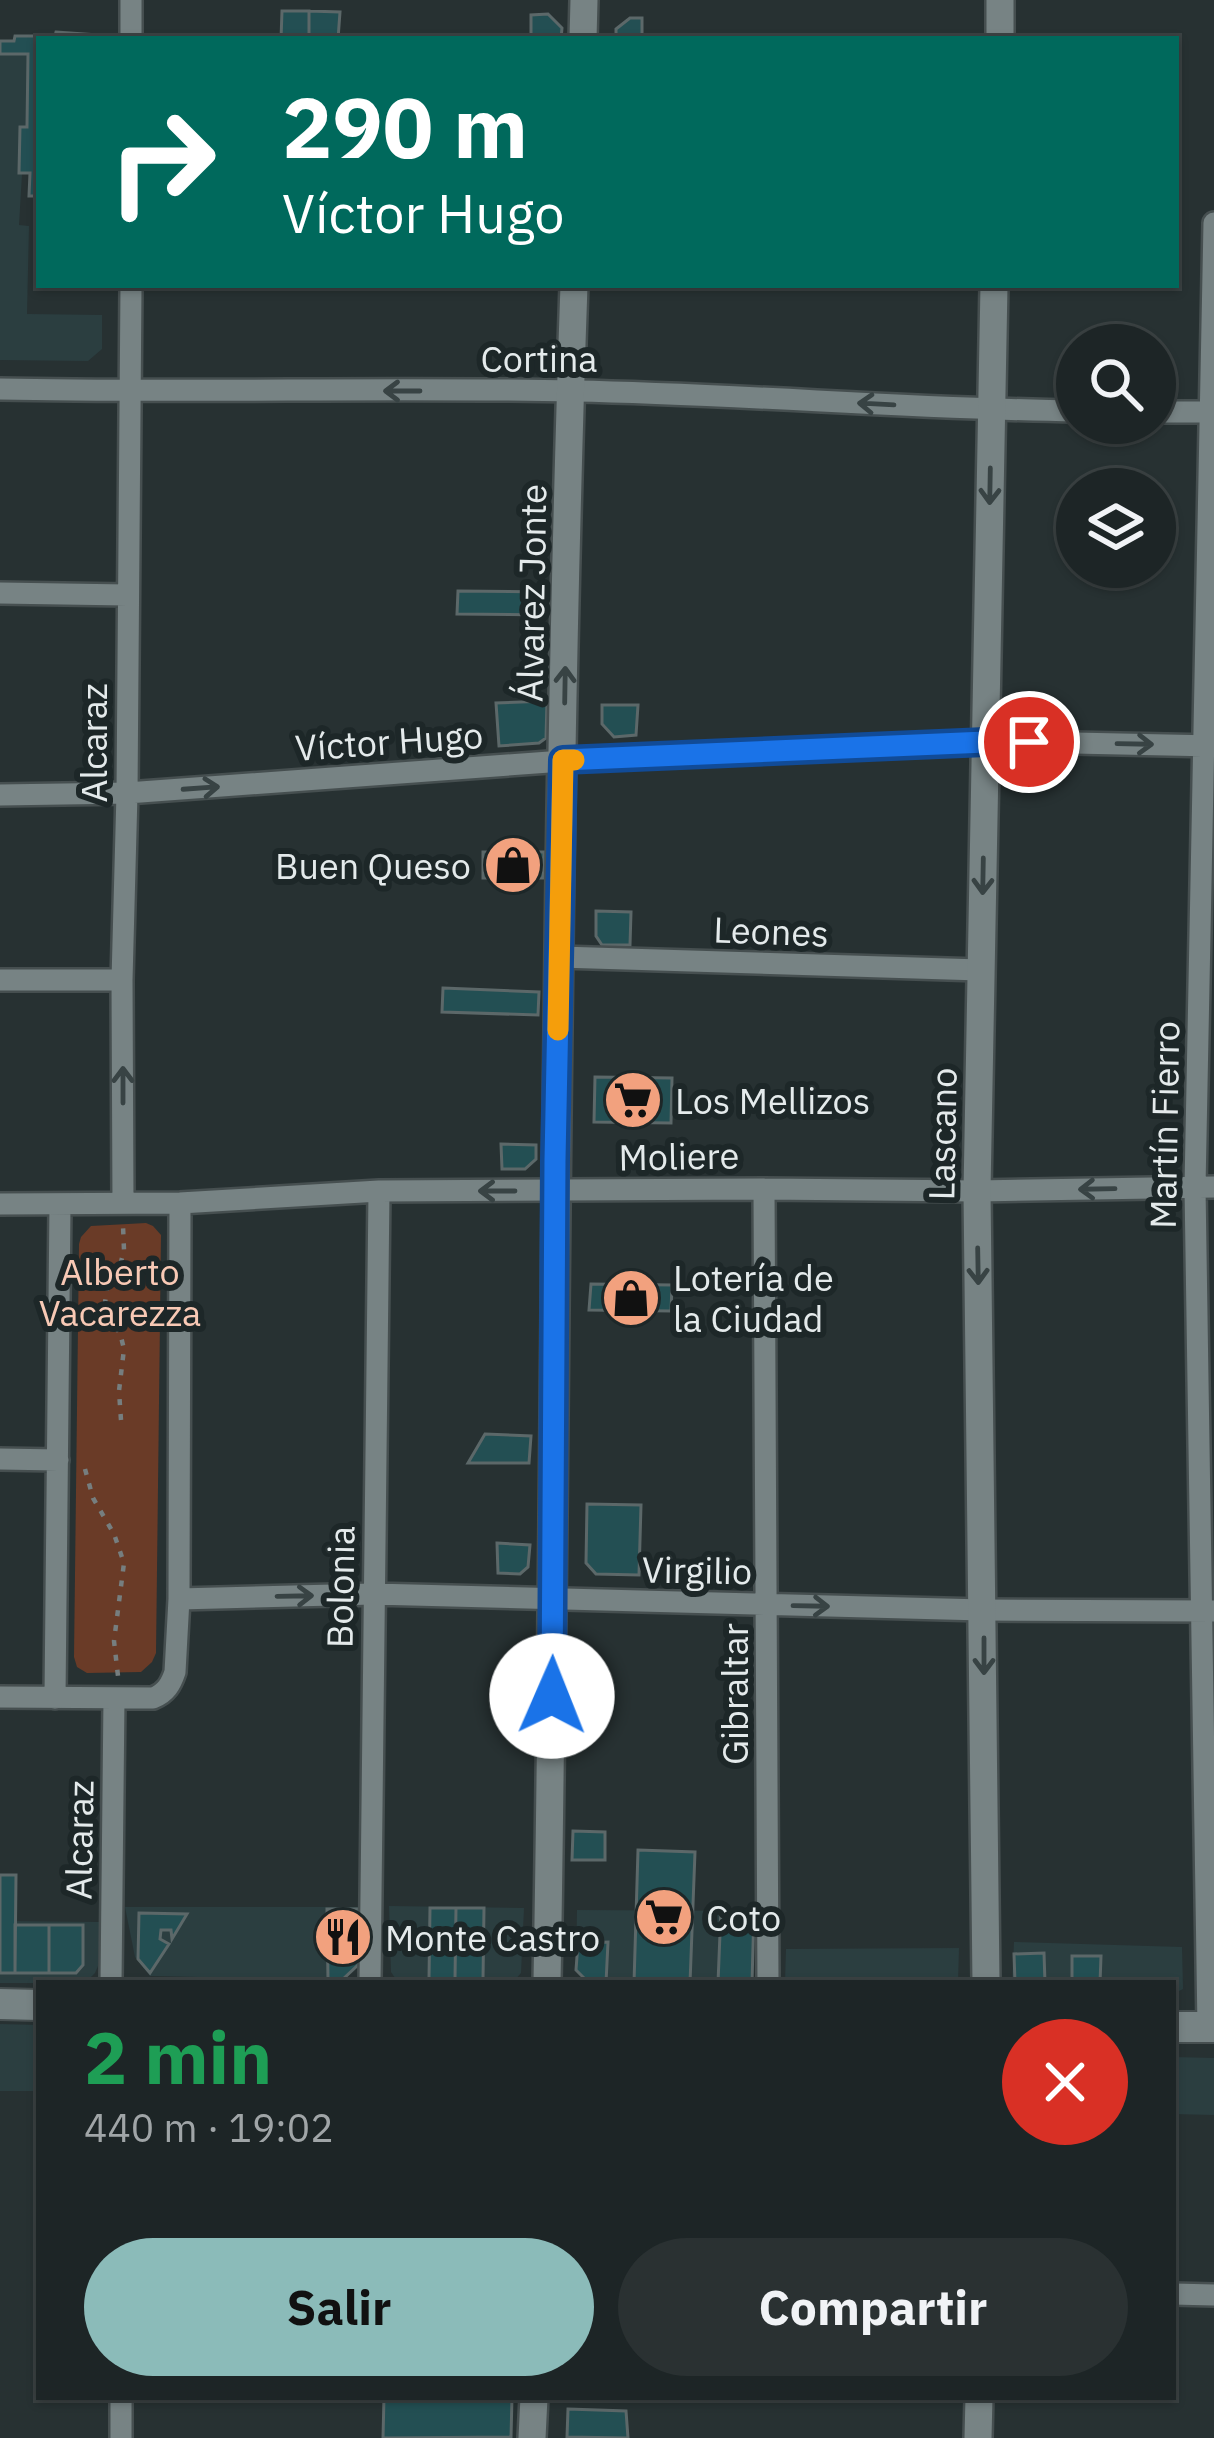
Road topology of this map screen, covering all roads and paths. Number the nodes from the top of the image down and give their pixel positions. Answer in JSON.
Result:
{"nodes":[{"id":1,"x":131,"y":0,"type":"edge"},
{"id":2,"x":584,"y":0,"type":"edge"},
{"id":3,"x":1000,"y":0,"type":"edge"},
{"id":4,"x":131,"y":36,"type":"edge"},
{"id":5,"x":583,"y":36,"type":"edge"},
{"id":6,"x":1000,"y":36,"type":"edge"},
{"id":7,"x":1214,"y":223,"type":"edge"},
{"id":8,"x":131,"y":288,"type":"edge"},
{"id":9,"x":574,"y":288,"type":"edge"},
{"id":10,"x":994,"y":288,"type":"edge"},
{"id":11,"x":0,"y":389,"type":"edge"},
{"id":12,"x":571,"y":391,"type":"junction"},
{"id":13,"x":131,"y":392,"type":"junction"},
{"id":14,"x":992,"y":410,"type":"junction"},
{"id":15,"x":1056,"y":411,"type":"edge"},
{"id":16,"x":1176,"y":412,"type":"edge"},
{"id":17,"x":1212,"y":412,"type":"edge"},
{"id":18,"x":0,"y":593,"type":"edge"},
{"id":19,"x":127,"y":595,"type":"junction"},
{"id":20,"x":986,"y":742,"type":"junction"},
{"id":21,"x":1208,"y":746,"type":"edge"},
{"id":22,"x":563,"y":760,"type":"junction"},
{"id":23,"x":127,"y":794,"type":"junction"},
{"id":24,"x":0,"y":795,"type":"edge"},
{"id":25,"x":560,"y":957,"type":"junction"},
{"id":26,"x":980,"y":970,"type":"junction"},
{"id":27,"x":0,"y":980,"type":"edge"},
{"id":28,"x":122,"y":980,"type":"junction"},
{"id":29,"x":1204,"y":1187,"type":"edge"},
{"id":30,"x":764,"y":1189,"type":"junction"},
{"id":31,"x":380,"y":1191,"type":"junction"},
{"id":32,"x":556,"y":1191,"type":"junction"},
{"id":33,"x":976,"y":1191,"type":"junction"},
{"id":34,"x":123,"y":1202,"type":"junction"},
{"id":35,"x":180,"y":1203,"type":"junction"},
{"id":36,"x":0,"y":1204,"type":"edge"},
{"id":37,"x":60,"y":1204,"type":"junction"},
{"id":38,"x":121,"y":1420,"type":"dead end"},
{"id":39,"x":0,"y":1459,"type":"edge"},
{"id":40,"x":58,"y":1460,"type":"junction"},
{"id":41,"x":85,"y":1469,"type":"dead end"},
{"id":42,"x":373,"y":1594,"type":"junction"},
{"id":43,"x":178,"y":1599,"type":"junction"},
{"id":44,"x":554,"y":1600,"type":"junction"},
{"id":45,"x":766,"y":1605,"type":"junction"},
{"id":46,"x":983,"y":1610,"type":"junction"},
{"id":47,"x":1208,"y":1611,"type":"edge"},
{"id":48,"x":0,"y":1697,"type":"edge"},
{"id":49,"x":55,"y":1698,"type":"junction"},
{"id":50,"x":119,"y":1698,"type":"junction"},
{"id":51,"x":111,"y":1980,"type":"edge"},
{"id":52,"x":370,"y":1980,"type":"edge"},
{"id":53,"x":547,"y":1980,"type":"edge"},
{"id":54,"x":768,"y":1980,"type":"edge"},
{"id":55,"x":986,"y":1980,"type":"edge"},
{"id":56,"x":0,"y":2004,"type":"edge"},
{"id":57,"x":36,"y":2005,"type":"edge"},
{"id":58,"x":1176,"y":2026,"type":"edge"},
{"id":59,"x":1211,"y":2027,"type":"edge"},
{"id":60,"x":1176,"y":2294,"type":"edge"},
{"id":61,"x":1214,"y":2295,"type":"edge"},
{"id":62,"x":121,"y":2400,"type":"edge"},
{"id":63,"x":534,"y":2400,"type":"edge"},
{"id":64,"x":979,"y":2400,"type":"edge"},
{"id":65,"x":122,"y":2438,"type":"edge"},
{"id":66,"x":532,"y":2438,"type":"edge"},
{"id":67,"x":978,"y":2438,"type":"edge"}],
"edges":[{"from":1,"to":4,"type":"street"},
{"from":2,"to":5,"type":"street"},
{"from":3,"to":6,"type":"street"},
{"from":7,"to":17,"type":"street","name":"Martín Fierro"},
{"from":8,"to":13,"type":"street","name":"Alcaraz"},
{"from":9,"to":12,"type":"street","name":"Álvarez Jonte"},
{"from":10,"to":14,"type":"street","name":"Lascano"},
{"from":11,"to":13,"type":"street","name":"Cortina"},
{"from":12,"to":13,"type":"street","name":"Cortina","one_way":true},
{"from":14,"to":12,"type":"street","name":"Cortina","one_way":true},
{"from":22,"to":12,"type":"street","name":"Álvarez Jonte","one_way":true},
{"from":13,"to":19,"type":"street","name":"Alcaraz"},
{"from":14,"to":15,"type":"street","name":"Cortina"},
{"from":14,"to":20,"type":"street","name":"Lascano","one_way":true},
{"from":16,"to":17,"type":"street"},
{"from":17,"to":21,"type":"street","name":"Martín Fierro"},
{"from":18,"to":19,"type":"street"},
{"from":19,"to":23,"type":"street","name":"Alcaraz"},
{"from":20,"to":21,"type":"street","name":"Víctor Hugo","one_way":true},
{"from":20,"to":22,"type":"street","name":"Víctor Hugo"},
{"from":20,"to":26,"type":"street","name":"Lascano","one_way":true},
{"from":21,"to":29,"type":"street","name":"Martín Fierro"},
{"from":23,"to":22,"type":"street","name":"Víctor Hugo","one_way":true},
{"from":22,"to":25,"type":"street","name":"Álvarez Jonte"},
{"from":23,"to":24,"type":"street","name":"Víctor Hugo"},
{"from":23,"to":28,"type":"street","name":"Alcaraz"},
{"from":25,"to":26,"type":"street","name":"Leones"},
{"from":25,"to":32,"type":"street","name":"Álvarez Jonte"},
{"from":26,"to":33,"type":"street","name":"Lascano"},
{"from":27,"to":28,"type":"street"},
{"from":34,"to":28,"type":"street","name":"Alcaraz","one_way":true},
{"from":29,"to":33,"type":"street","name":"Moliere","one_way":true},
{"from":29,"to":47,"type":"street","name":"Martín Fierro"},
{"from":30,"to":32,"type":"street","name":"Moliere"},
{"from":30,"to":33,"type":"street","name":"Moliere"},
{"from":30,"to":45,"type":"street","name":"Gibraltar"},
{"from":32,"to":31,"type":"street","name":"Moliere","one_way":true},
{"from":31,"to":35,"type":"street","name":"Moliere"},
{"from":31,"to":42,"type":"street","name":"Bolonia"},
{"from":32,"to":44,"type":"street","name":"Álvarez Jonte"},
{"from":33,"to":46,"type":"street","name":"Lascano","one_way":true},
{"from":34,"to":35,"type":"street","name":"Moliere"},
{"from":34,"to":37,"type":"street","name":"Moliere"},
{"from":34,"to":38,"type":"path"},
{"from":35,"to":43,"type":"street"},
{"from":36,"to":37,"type":"street","name":"Moliere"},
{"from":37,"to":40,"type":"street"},
{"from":39,"to":40,"type":"street"},
{"from":40,"to":49,"type":"street"},
{"from":41,"to":50,"type":"path"},
{"from":43,"to":42,"type":"street","name":"Virgilio","one_way":true},
{"from":42,"to":44,"type":"street","name":"Virgilio"},
{"from":42,"to":52,"type":"street","name":"Bolonia"},
{"from":43,"to":50,"type":"street"},
{"from":44,"to":45,"type":"street","name":"Virgilio"},
{"from":44,"to":53,"type":"street","name":"Álvarez Jonte"},
{"from":45,"to":46,"type":"street","name":"Virgilio","one_way":true},
{"from":45,"to":54,"type":"street","name":"Gibraltar"},
{"from":46,"to":47,"type":"street","name":"Virgilio"},
{"from":46,"to":55,"type":"street","name":"Lascano","one_way":true},
{"from":47,"to":59,"type":"street","name":"Martín Fierro"},
{"from":48,"to":49,"type":"street"},
{"from":49,"to":50,"type":"street"},
{"from":50,"to":51,"type":"street","name":"Alcaraz"},
{"from":56,"to":57,"type":"main road"},
{"from":58,"to":59,"type":"main road"},
{"from":60,"to":61,"type":"street"},
{"from":62,"to":65,"type":"street"},
{"from":63,"to":66,"type":"street"},
{"from":64,"to":67,"type":"street"}]}
